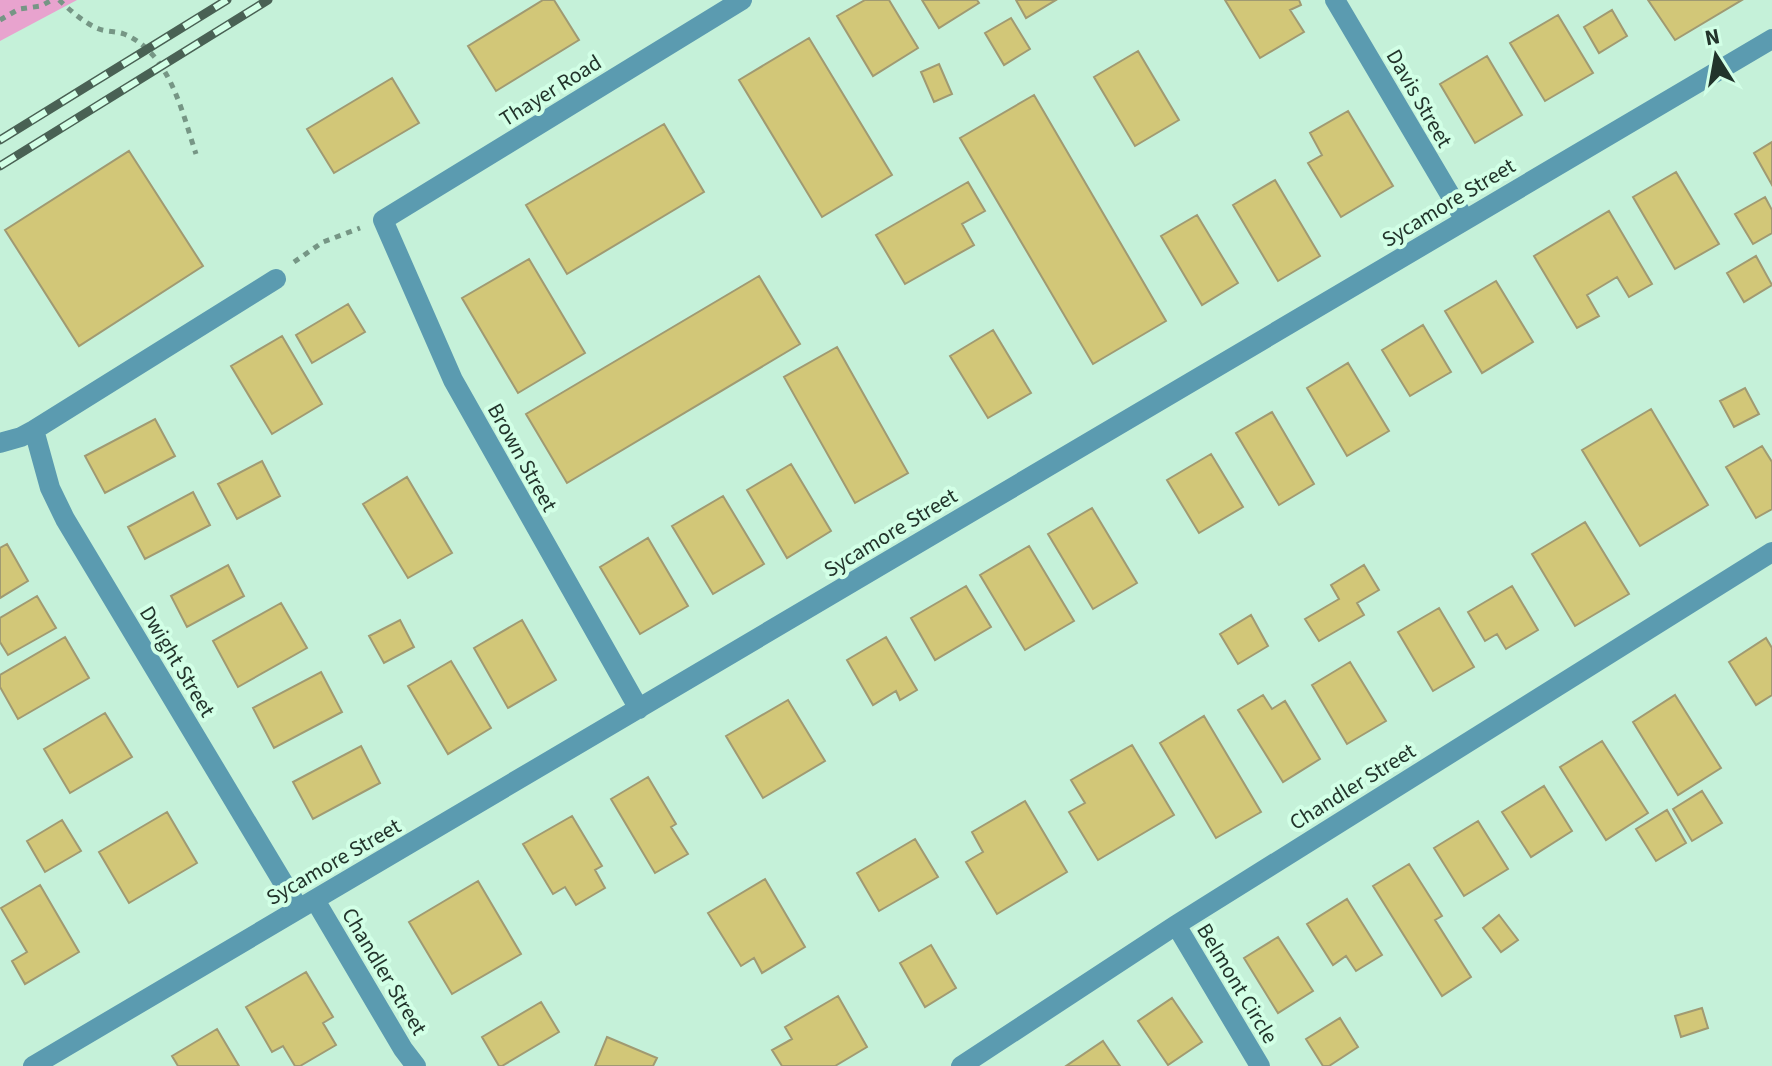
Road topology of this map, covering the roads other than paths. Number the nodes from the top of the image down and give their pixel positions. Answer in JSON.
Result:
{"nodes":[{"id":1,"x":742,"y":0,"type":"edge"},
{"id":2,"x":1335,"y":0,"type":"edge"},
{"id":3,"x":1772,"y":39,"type":"edge"},
{"id":4,"x":383,"y":220,"type":"joint"},
{"id":5,"x":1465,"y":220,"type":"junction"},
{"id":6,"x":276,"y":279,"type":"road end"},
{"id":7,"x":34,"y":430,"type":"junction"},
{"id":8,"x":0,"y":443,"type":"edge"},
{"id":9,"x":1772,"y":552,"type":"edge"},
{"id":10,"x":639,"y":709,"type":"junction"},
{"id":11,"x":307,"y":904,"type":"junction"},
{"id":12,"x":1176,"y":925,"type":"junction"},
{"id":13,"x":33,"y":1066,"type":"edge"},
{"id":14,"x":416,"y":1066,"type":"edge"},
{"id":15,"x":961,"y":1066,"type":"edge"},
{"id":16,"x":1260,"y":1066,"type":"edge"}],
"edges":[{"from":1,"to":4,"type":"street","name":"Thayer Road"},
{"from":2,"to":5,"type":"street","name":"Davis Street"},
{"from":3,"to":5,"type":"street","name":"Sycamore Street"},
{"from":4,"to":10,"type":"street","name":"Brown Street"},
{"from":5,"to":10,"type":"street","name":"Sycamore Street"},
{"from":6,"to":7,"type":"street"},
{"from":7,"to":8,"type":"street"},
{"from":7,"to":11,"type":"street","name":"Dwight Street"},
{"from":9,"to":12,"type":"street","name":"Chandler Street"},
{"from":10,"to":11,"type":"street","name":"Sycamore Street"},
{"from":11,"to":13,"type":"street","name":"Sycamore Street"},
{"from":11,"to":14,"type":"street","name":"Chandler Street"},
{"from":12,"to":15,"type":"street","name":"Chandler Street"},
{"from":12,"to":16,"type":"street","name":"Belmont Circle"}]}
